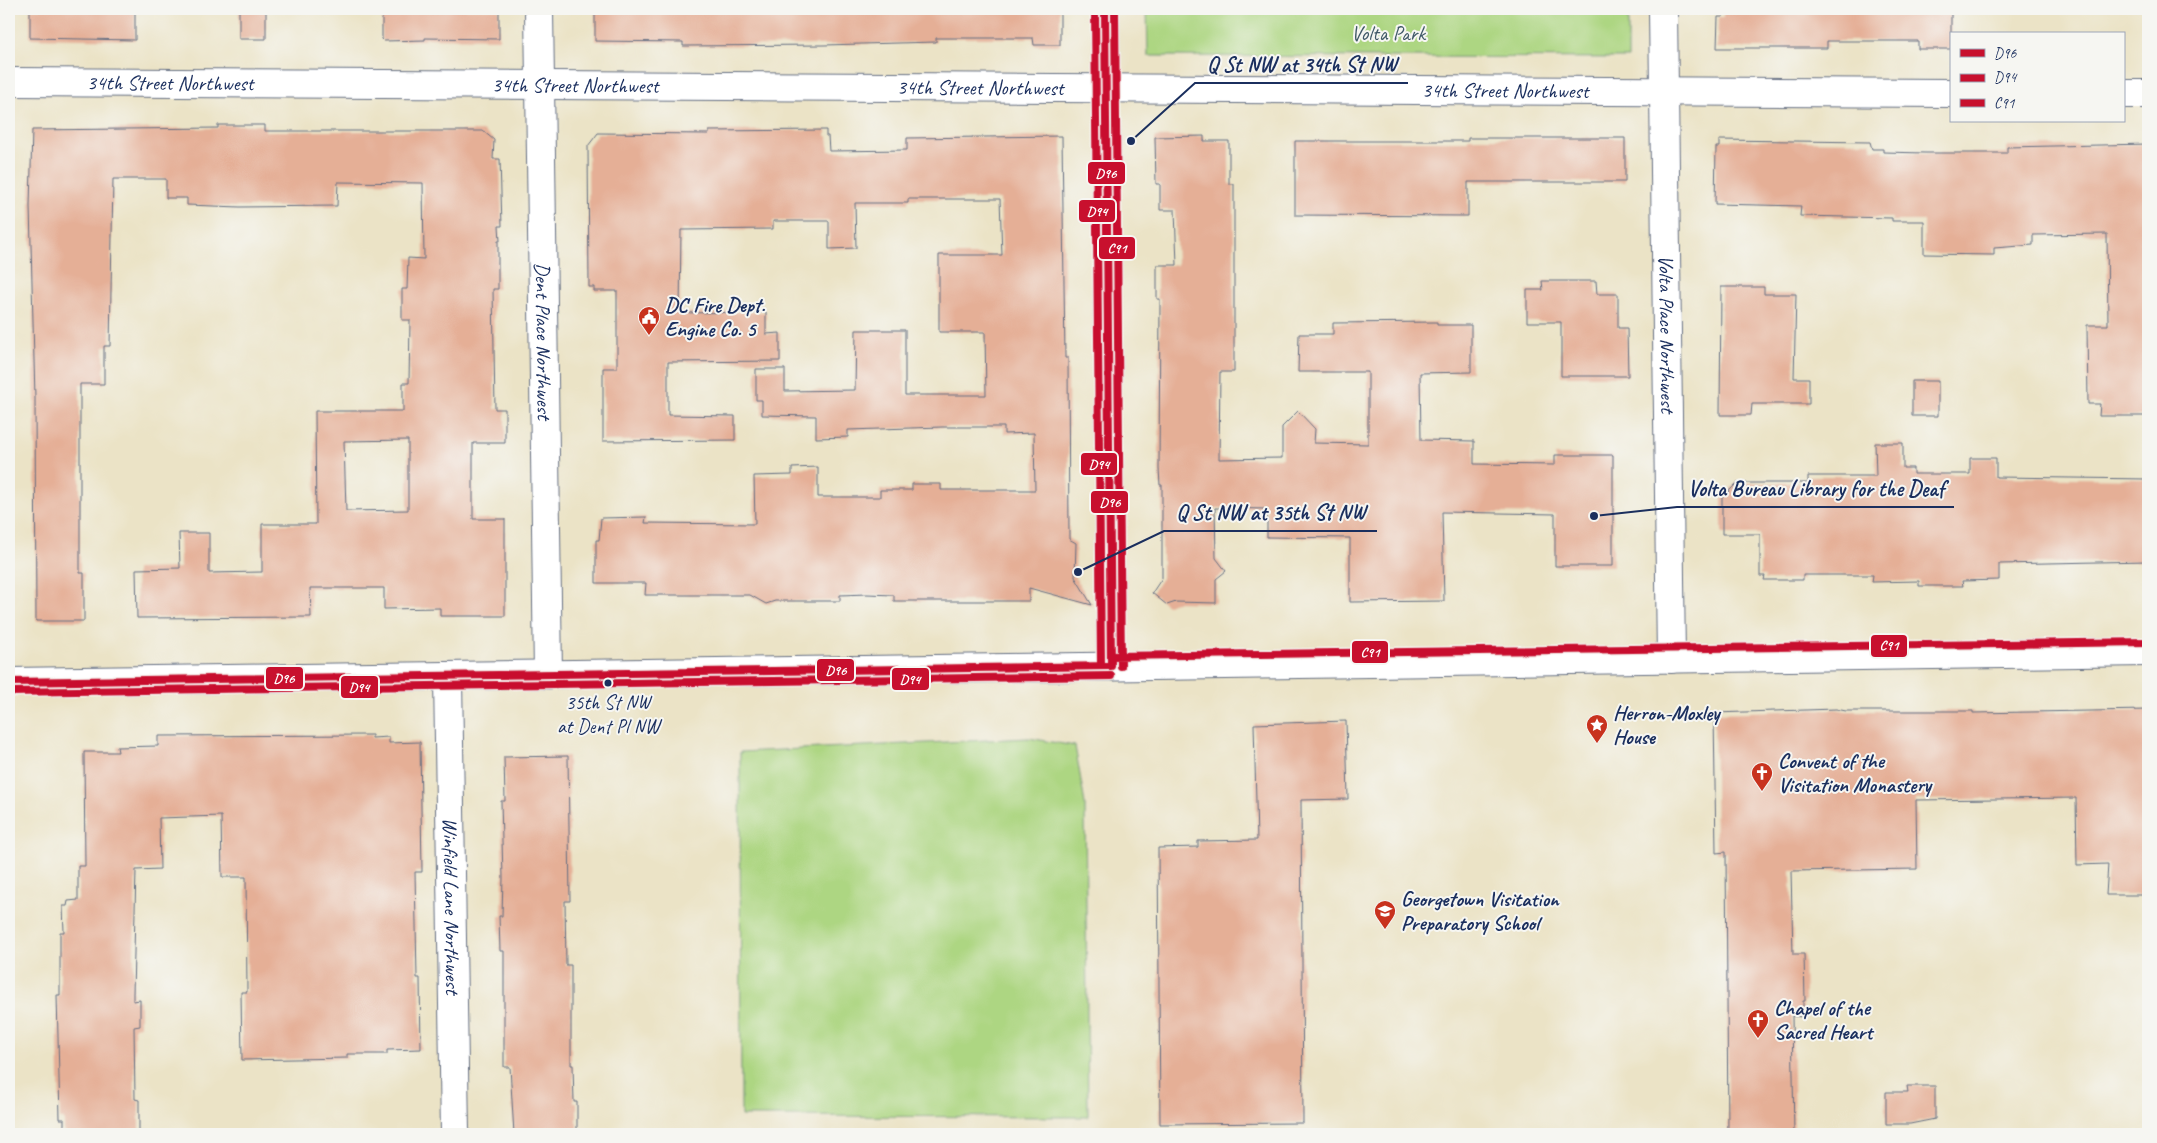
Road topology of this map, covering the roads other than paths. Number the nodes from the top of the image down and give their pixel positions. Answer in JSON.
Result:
{"nodes":[{"id":1,"x":539,"y":9,"type":"edge"},
{"id":2,"x":1105,"y":9,"type":"edge"},
{"id":3,"x":1663,"y":9,"type":"edge"},
{"id":4,"x":9,"y":82,"type":"edge"},
{"id":5,"x":540,"y":86,"type":"junction"},
{"id":6,"x":1106,"y":89,"type":"junction"},
{"id":7,"x":1664,"y":92,"type":"junction"},
{"id":8,"x":1950,"y":94,"type":"edge"},
{"id":9,"x":2124,"y":94,"type":"edge"},
{"id":10,"x":2148,"y":94,"type":"edge"},
{"id":11,"x":2148,"y":652,"type":"edge"},
{"id":12,"x":1671,"y":659,"type":"junction"},
{"id":13,"x":1111,"y":666,"type":"junction"},
{"id":14,"x":548,"y":675,"type":"junction"},
{"id":15,"x":448,"y":677,"type":"junction"},
{"id":16,"x":9,"y":682,"type":"edge"},
{"id":17,"x":455,"y":1134,"type":"edge"}],
"edges":[{"from":1,"to":5,"type":"street","name":"Dent Place Northwest"},
{"from":2,"to":6,"type":"street"},
{"from":3,"to":7,"type":"street","name":"Volta Place Northwest"},
{"from":4,"to":5,"type":"street","name":"34th Street Northwest"},
{"from":5,"to":6,"type":"street","name":"34th Street Northwest"},
{"from":5,"to":14,"type":"street","name":"Dent Place Northwest"},
{"from":6,"to":7,"type":"street","name":"34th Street Northwest"},
{"from":6,"to":13,"type":"street"},
{"from":7,"to":8,"type":"street","name":"34th Street Northwest"},
{"from":7,"to":12,"type":"street","name":"Volta Place Northwest"},
{"from":9,"to":10,"type":"street"},
{"from":11,"to":12,"type":"street"},
{"from":12,"to":13,"type":"street"},
{"from":13,"to":14,"type":"street"},
{"from":14,"to":15,"type":"street"},
{"from":15,"to":16,"type":"street"},
{"from":15,"to":17,"type":"street","name":"Winfield Lane Northwest"}]}
